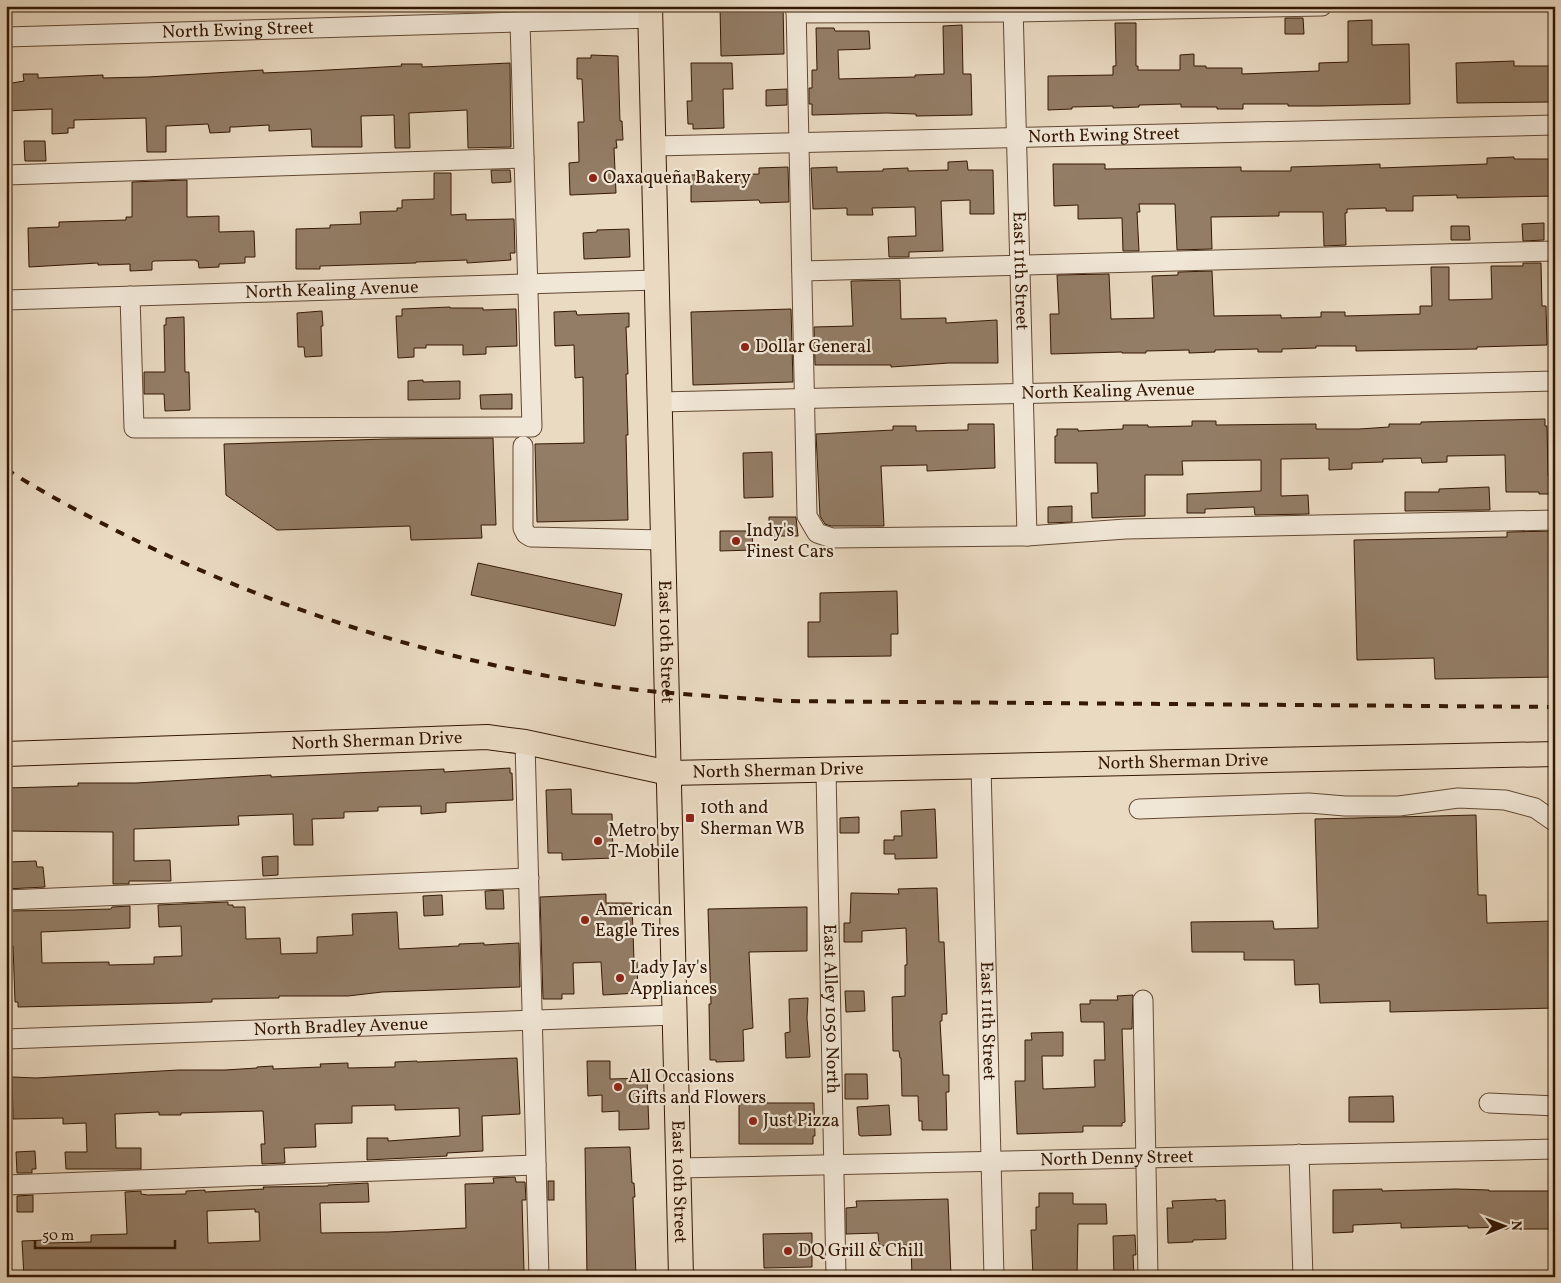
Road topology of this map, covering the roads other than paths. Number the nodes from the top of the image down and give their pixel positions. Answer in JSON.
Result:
{"nodes":[{"id":1,"x":1322,"y":6,"type":"edge"},
{"id":2,"x":1013,"y":9,"type":"edge"},
{"id":3,"x":796,"y":10,"type":"edge"},
{"id":4,"x":650,"y":12,"type":"edge"},
{"id":5,"x":509,"y":17,"type":"edge"},
{"id":6,"x":6,"y":37,"type":"edge"},
{"id":7,"x":1555,"y":125,"type":"edge"},
{"id":8,"x":1016,"y":138,"type":"junction"},
{"id":9,"x":799,"y":143,"type":"junction"},
{"id":10,"x":654,"y":146,"type":"junction"},
{"id":11,"x":524,"y":158,"type":"junction"},
{"id":12,"x":6,"y":175,"type":"edge"},
{"id":13,"x":1555,"y":251,"type":"edge"},
{"id":14,"x":1020,"y":265,"type":"junction"},
{"id":15,"x":802,"y":271,"type":"junction"},
{"id":16,"x":657,"y":280,"type":"junction"},
{"id":17,"x":528,"y":284,"type":"junction"},
{"id":18,"x":130,"y":296,"type":"junction"},
{"id":19,"x":6,"y":300,"type":"edge"},
{"id":20,"x":1555,"y":381,"type":"edge"},
{"id":21,"x":1023,"y":394,"type":"junction"},
{"id":22,"x":805,"y":399,"type":"junction"},
{"id":23,"x":660,"y":402,"type":"junction"},
{"id":24,"x":522,"y":446,"type":"dead end"},
{"id":25,"x":1555,"y":520,"type":"edge"},
{"id":26,"x":1027,"y":536,"type":"junction"},
{"id":27,"x":663,"y":540,"type":"junction"},
{"id":28,"x":525,"y":742,"type":"junction"},
{"id":29,"x":6,"y":754,"type":"edge"},
{"id":30,"x":1555,"y":754,"type":"edge"},
{"id":31,"x":981,"y":766,"type":"junction"},
{"id":32,"x":826,"y":770,"type":"junction"},
{"id":33,"x":669,"y":773,"type":"junction"},
{"id":34,"x":1139,"y":810,"type":"dead end"},
{"id":35,"x":1555,"y":822,"type":"edge"},
{"id":36,"x":528,"y":878,"type":"junction"},
{"id":37,"x":6,"y":900,"type":"edge"},
{"id":38,"x":1143,"y":1000,"type":"dead end"},
{"id":39,"x":674,"y":1016,"type":"junction"},
{"id":40,"x":532,"y":1020,"type":"junction"},
{"id":41,"x":6,"y":1039,"type":"edge"},
{"id":42,"x":1489,"y":1103,"type":"dead end"},
{"id":43,"x":1555,"y":1106,"type":"edge"},
{"id":44,"x":1555,"y":1149,"type":"edge"},
{"id":45,"x":1299,"y":1154,"type":"junction"},
{"id":46,"x":1145,"y":1158,"type":"junction"},
{"id":47,"x":991,"y":1161,"type":"junction"},
{"id":48,"x":834,"y":1164,"type":"junction"},
{"id":49,"x":536,"y":1165,"type":"junction"},
{"id":50,"x":678,"y":1168,"type":"junction"},
{"id":51,"x":6,"y":1185,"type":"edge"},
{"id":52,"x":538,"y":1277,"type":"edge"},
{"id":53,"x":681,"y":1277,"type":"edge"},
{"id":54,"x":836,"y":1277,"type":"edge"},
{"id":55,"x":994,"y":1277,"type":"edge"},
{"id":56,"x":1148,"y":1277,"type":"edge"},
{"id":57,"x":1302,"y":1277,"type":"edge"}],
"edges":[{"from":1,"to":2,"type":"street"},
{"from":2,"to":3,"type":"street"},
{"from":2,"to":8,"type":"street","name":"East 11th Street"},
{"from":3,"to":9,"type":"street"},
{"from":4,"to":5,"type":"street","name":"North Ewing Street"},
{"from":4,"to":10,"type":"main road","name":"East 10th Street"},
{"from":5,"to":6,"type":"street","name":"North Ewing Street"},
{"from":5,"to":11,"type":"street"},
{"from":7,"to":8,"type":"street","name":"North Ewing Street"},
{"from":8,"to":9,"type":"street","name":"North Ewing Street"},
{"from":8,"to":14,"type":"street","name":"East 11th Street"},
{"from":9,"to":10,"type":"street","name":"North Ewing Street"},
{"from":9,"to":15,"type":"street"},
{"from":10,"to":16,"type":"main road","name":"East 10th Street"},
{"from":11,"to":12,"type":"street"},
{"from":11,"to":17,"type":"street"},
{"from":13,"to":14,"type":"street"},
{"from":14,"to":15,"type":"street"},
{"from":14,"to":21,"type":"street","name":"East 11th Street"},
{"from":15,"to":22,"type":"street"},
{"from":16,"to":17,"type":"street","name":"North Kealing Avenue"},
{"from":16,"to":23,"type":"main road","name":"East 10th Street"},
{"from":17,"to":18,"type":"street","name":"North Kealing Avenue"},
{"from":17,"to":18,"type":"street"},
{"from":18,"to":19,"type":"street","name":"North Kealing Avenue"},
{"from":20,"to":21,"type":"street","name":"North Kealing Avenue"},
{"from":21,"to":22,"type":"street","name":"North Kealing Avenue"},
{"from":21,"to":26,"type":"street","name":"East 11th Street"},
{"from":22,"to":23,"type":"street","name":"North Kealing Avenue"},
{"from":22,"to":26,"type":"street"},
{"from":23,"to":27,"type":"main road","name":"East 10th Street"},
{"from":24,"to":27,"type":"street"},
{"from":25,"to":26,"type":"street"},
{"from":27,"to":33,"type":"main road","name":"East 10th Street"},
{"from":28,"to":29,"type":"main road","name":"North Sherman Drive"},
{"from":28,"to":33,"type":"main road","name":"North Sherman Drive"},
{"from":28,"to":36,"type":"street"},
{"from":30,"to":31,"type":"main road","name":"North Sherman Drive"},
{"from":31,"to":32,"type":"main road","name":"North Sherman Drive"},
{"from":31,"to":47,"type":"street","name":"East 11th Street"},
{"from":32,"to":33,"type":"main road","name":"North Sherman Drive"},
{"from":32,"to":48,"type":"street","name":"East Alley 1050 North"},
{"from":33,"to":39,"type":"main road","name":"East 10th Street"},
{"from":34,"to":35,"type":"street"},
{"from":36,"to":37,"type":"street"},
{"from":36,"to":40,"type":"street"},
{"from":38,"to":46,"type":"street"},
{"from":39,"to":40,"type":"street","name":"North Bradley Avenue"},
{"from":39,"to":50,"type":"main road","name":"East 10th Street"},
{"from":40,"to":41,"type":"street","name":"North Bradley Avenue"},
{"from":40,"to":49,"type":"street"},
{"from":42,"to":43,"type":"street"},
{"from":44,"to":45,"type":"street","name":"North Denny Street"},
{"from":45,"to":46,"type":"street","name":"North Denny Street"},
{"from":45,"to":57,"type":"street"},
{"from":46,"to":47,"type":"street","name":"North Denny Street"},
{"from":46,"to":56,"type":"street"},
{"from":47,"to":48,"type":"street","name":"North Denny Street"},
{"from":47,"to":55,"type":"street","name":"East 11th Street"},
{"from":48,"to":50,"type":"street","name":"North Denny Street"},
{"from":48,"to":54,"type":"street","name":"East Alley 1050 North"},
{"from":49,"to":51,"type":"street"},
{"from":49,"to":52,"type":"street"},
{"from":50,"to":53,"type":"main road","name":"East 10th Street"}]}
